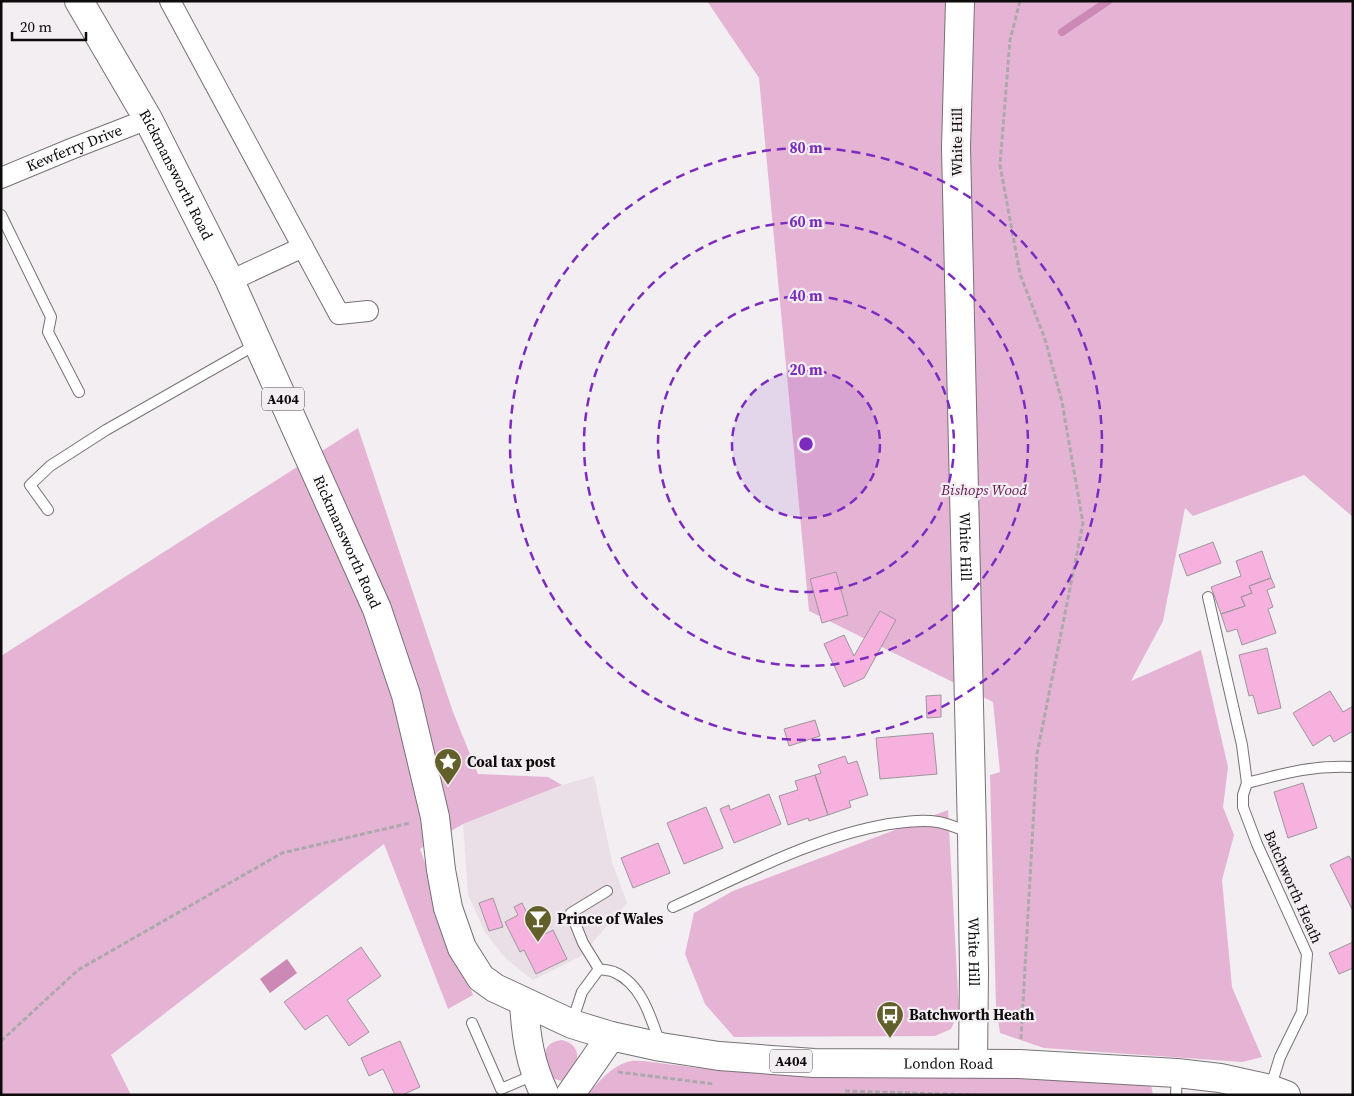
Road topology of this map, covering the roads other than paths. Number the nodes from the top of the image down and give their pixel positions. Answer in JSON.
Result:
{"nodes":[{"id":1,"x":79,"y":1,"type":"edge"},
{"id":2,"x":170,"y":1,"type":"edge"},
{"id":3,"x":960,"y":1,"type":"edge"},
{"id":4,"x":148,"y":119,"type":"junction"},
{"id":5,"x":1,"y":178,"type":"edge"},
{"id":6,"x":1,"y":215,"type":"edge"},
{"id":7,"x":303,"y":247,"type":"junction"},
{"id":8,"x":230,"y":281,"type":"junction"},
{"id":9,"x":368,"y":311,"type":"dead end"},
{"id":10,"x":258,"y":344,"type":"junction"},
{"id":11,"x":79,"y":392,"type":"dead end"},
{"id":12,"x":48,"y":510,"type":"dead end"},
{"id":13,"x":1208,"y":598,"type":"dead end"},
{"id":14,"x":1353,"y":767,"type":"edge"},
{"id":15,"x":1247,"y":783,"type":"junction"},
{"id":16,"x":972,"y":833,"type":"junction"},
{"id":17,"x":607,"y":891,"type":"dead end"},
{"id":18,"x":673,"y":908,"type":"dead end"},
{"id":19,"x":598,"y":969,"type":"junction"},
{"id":20,"x":524,"y":1003,"type":"junction"},
{"id":21,"x":472,"y":1023,"type":"dead end"},
{"id":22,"x":572,"y":1024,"type":"junction"},
{"id":23,"x":611,"y":1036,"type":"junction"},
{"id":24,"x":661,"y":1047,"type":"junction"},
{"id":25,"x":973,"y":1063,"type":"junction"},
{"id":26,"x":1177,"y":1084,"type":"edge"},
{"id":27,"x":540,"y":1085,"type":"edge"},
{"id":28,"x":1278,"y":1092,"type":"edge"},
{"id":29,"x":570,"y":1095,"type":"edge"}],
"edges":[{"from":1,"to":4,"type":"main road","name":"Rickmansworth Road","number":"A404"},
{"from":2,"to":7,"type":"street"},
{"from":3,"to":16,"type":"main road","name":"White Hill"},
{"from":4,"to":5,"type":"street","name":"Kewferry Drive"},
{"from":4,"to":8,"type":"main road","name":"Rickmansworth Road","number":"A404"},
{"from":6,"to":11,"type":"lane"},
{"from":7,"to":8,"type":"street"},
{"from":7,"to":9,"type":"street"},
{"from":8,"to":10,"type":"main road","name":"Rickmansworth Road","number":"A404"},
{"from":10,"to":12,"type":"lane"},
{"from":10,"to":20,"type":"main road","name":"Rickmansworth Road","number":"A404"},
{"from":13,"to":15,"type":"lane","name":"Batchworth Heath"},
{"from":14,"to":15,"type":"lane"},
{"from":15,"to":28,"type":"lane","name":"Batchworth Heath"},
{"from":16,"to":18,"type":"lane"},
{"from":16,"to":25,"type":"main road","name":"White Hill"},
{"from":17,"to":19,"type":"lane"},
{"from":19,"to":22,"type":"lane"},
{"from":19,"to":24,"type":"lane"},
{"from":20,"to":22,"type":"main road","name":"Rickmansworth Road","number":"A404"},
{"from":20,"to":27,"type":"main road"},
{"from":21,"to":27,"type":"lane"},
{"from":22,"to":23,"type":"main road","name":"Rickmansworth Road","number":"A404"},
{"from":23,"to":24,"type":"main road","name":"London Road","number":"A404"},
{"from":23,"to":29,"type":"main road"},
{"from":24,"to":25,"type":"main road","name":"London Road","number":"A404"},
{"from":25,"to":26,"type":"main road","name":"London Road","number":"A404"},
{"from":26,"to":28,"type":"main road","name":"London Road","number":"A404"}]}
